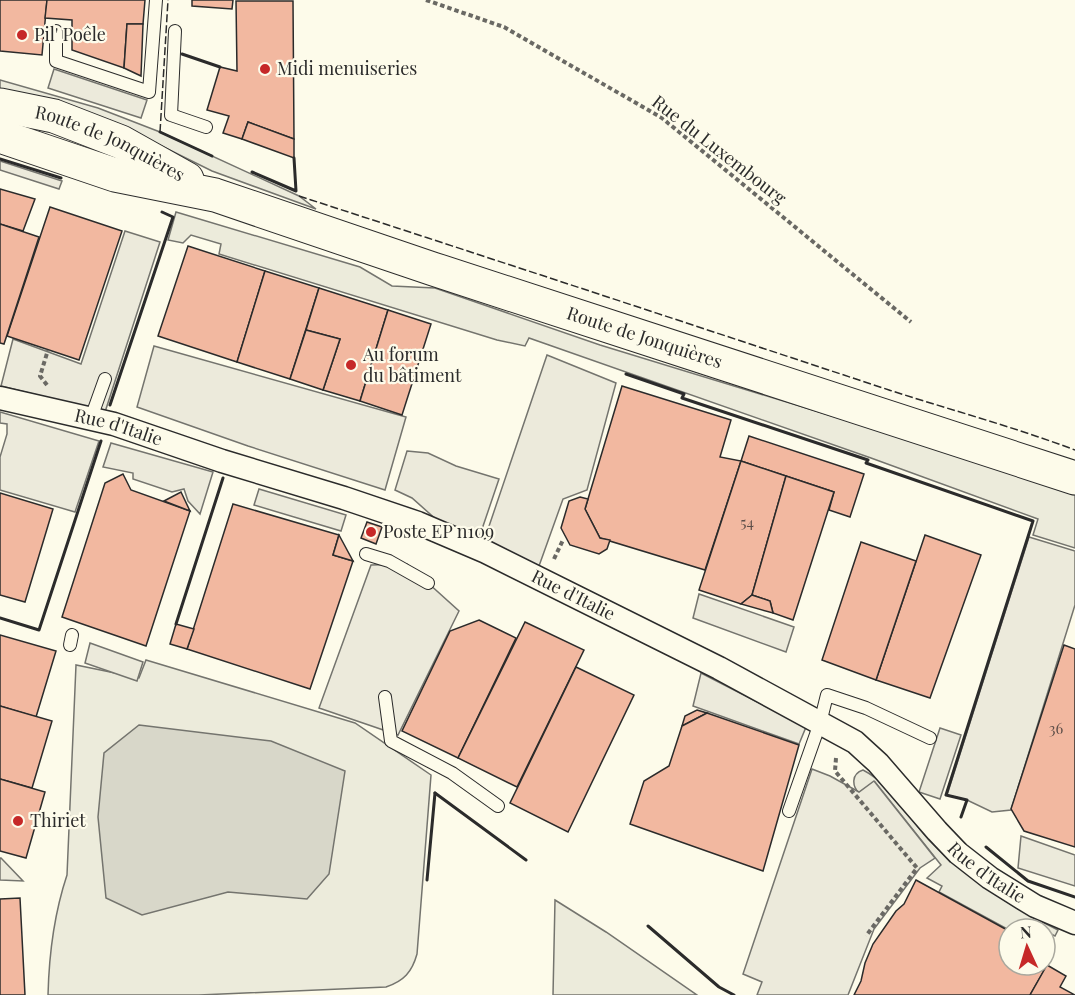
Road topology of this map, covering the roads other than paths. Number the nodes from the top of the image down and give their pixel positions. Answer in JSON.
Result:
{"nodes":[{"id":1,"x":156,"y":0,"type":"edge"},
{"id":2,"x":56,"y":31,"type":"dead end"},
{"id":3,"x":175,"y":31,"type":"dead end"},
{"id":4,"x":0,"y":105,"type":"edge"},
{"id":5,"x":206,"y":127,"type":"dead end"},
{"id":6,"x":0,"y":136,"type":"edge"},
{"id":7,"x":215,"y":195,"type":"junction"},
{"id":8,"x":105,"y":379,"type":"dead end"},
{"id":9,"x":0,"y":398,"type":"edge"},
{"id":10,"x":91,"y":418,"type":"junction"},
{"id":11,"x":1075,"y":478,"type":"edge"},
{"id":12,"x":366,"y":554,"type":"dead end"},
{"id":13,"x":428,"y":583,"type":"dead end"},
{"id":14,"x":386,"y":697,"type":"dead end"},
{"id":15,"x":830,"y":729,"type":"junction"},
{"id":16,"x":930,"y":738,"type":"dead end"},
{"id":17,"x":498,"y":806,"type":"dead end"},
{"id":18,"x":789,"y":811,"type":"dead end"},
{"id":19,"x":1075,"y":923,"type":"edge"}],
"edges":[{"from":1,"to":2,"type":"lane"},
{"from":3,"to":5,"type":"lane"},
{"from":4,"to":7,"type":"main road","name":"Route de Jonquières"},
{"from":6,"to":7,"type":"main road","name":"Route de Jonquières"},
{"from":7,"to":11,"type":"main road","name":"Route de Jonquières"},
{"from":8,"to":10,"type":"lane"},
{"from":9,"to":10,"type":"street","name":"Rue d'Italie"},
{"from":10,"to":15,"type":"street","name":"Rue d'Italie"},
{"from":12,"to":13,"type":"lane"},
{"from":14,"to":17,"type":"lane"},
{"from":15,"to":16,"type":"lane"},
{"from":15,"to":18,"type":"lane"},
{"from":15,"to":19,"type":"street","name":"Rue d'Italie"}]}
